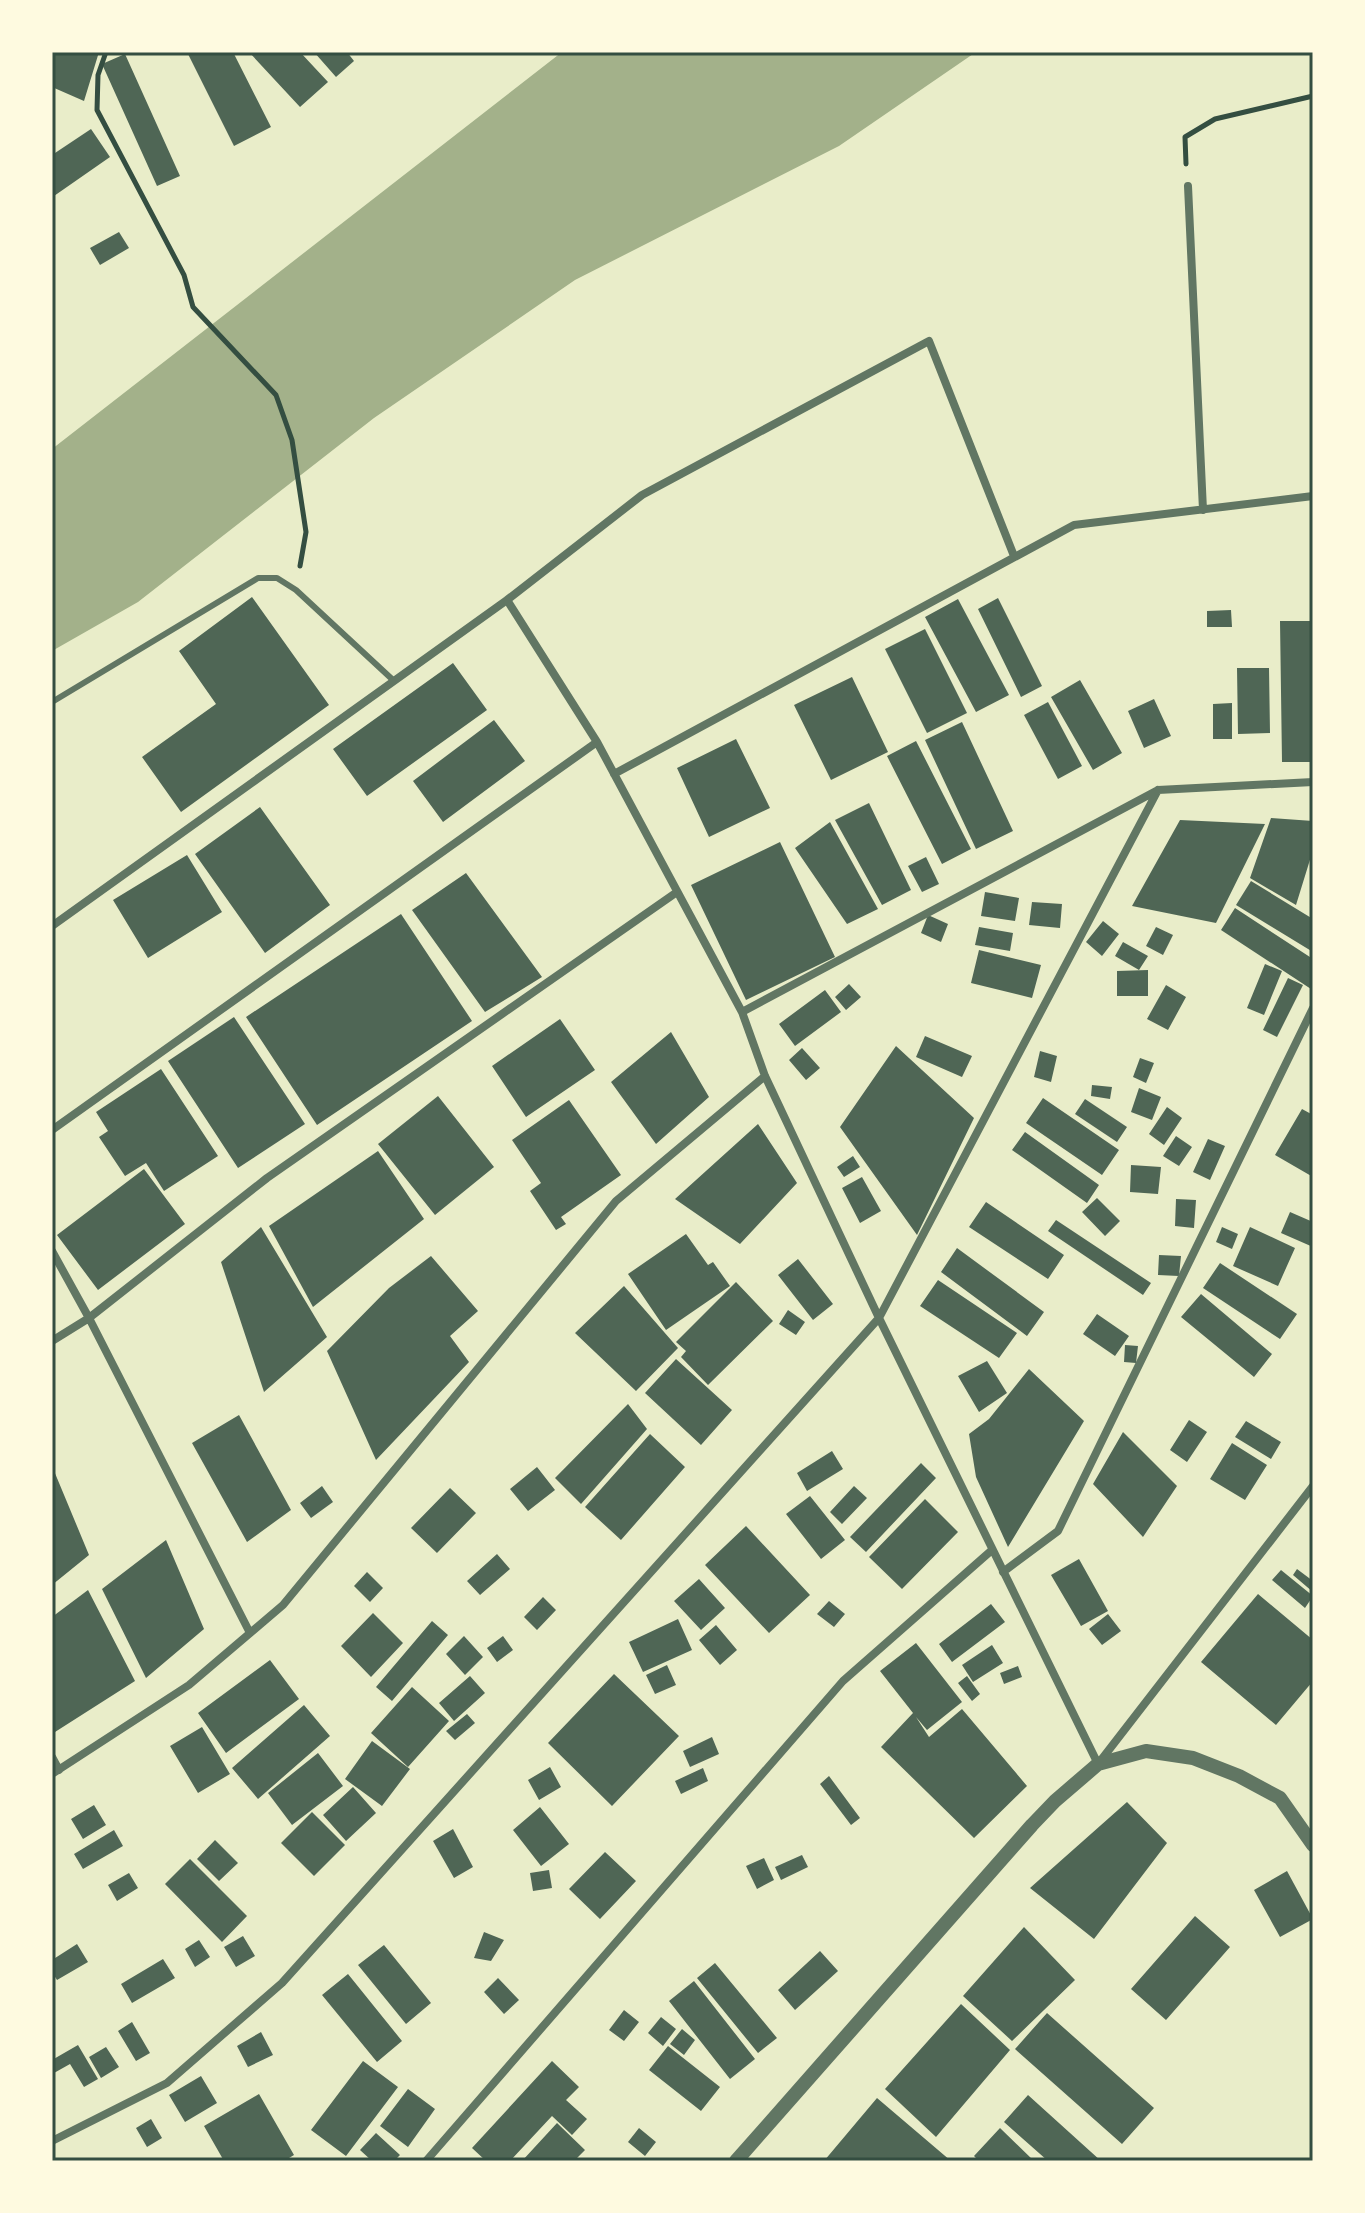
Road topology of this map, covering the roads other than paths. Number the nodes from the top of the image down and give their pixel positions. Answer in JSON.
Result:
{"nodes":[{"id":1,"x":1188,"y":186,"type":"road end"},
{"id":2,"x":1313,"y":496,"type":"edge"},
{"id":3,"x":1203,"y":510,"type":"junction"},
{"id":4,"x":1014,"y":556,"type":"junction"},
{"id":5,"x":507,"y":600,"type":"junction"},
{"id":6,"x":393,"y":680,"type":"junction"},
{"id":7,"x":52,"y":702,"type":"edge"},
{"id":8,"x":597,"y":742,"type":"junction"},
{"id":9,"x":614,"y":774,"type":"junction"},
{"id":10,"x":1313,"y":782,"type":"edge"},
{"id":11,"x":1158,"y":790,"type":"junction"},
{"id":12,"x":677,"y":892,"type":"junction"},
{"id":13,"x":52,"y":926,"type":"edge"},
{"id":14,"x":1313,"y":1008,"type":"edge"},
{"id":15,"x":742,"y":1012,"type":"junction"},
{"id":16,"x":765,"y":1076,"type":"junction"},
{"id":17,"x":52,"y":1130,"type":"edge"},
{"id":18,"x":52,"y":1251,"type":"edge"},
{"id":19,"x":89,"y":1318,"type":"junction"},
{"id":20,"x":879,"y":1318,"type":"junction"},
{"id":21,"x":52,"y":1341,"type":"edge"},
{"id":22,"x":1313,"y":1486,"type":"edge"},
{"id":23,"x":992,"y":1550,"type":"junction"},
{"id":24,"x":1003,"y":1572,"type":"junction"},
{"id":25,"x":250,"y":1633,"type":"junction"},
{"id":26,"x":52,"y":1757,"type":"edge"},
{"id":27,"x":1098,"y":1764,"type":"junction"},
{"id":28,"x":55,"y":1772,"type":"edge"},
{"id":29,"x":1313,"y":1845,"type":"edge"},
{"id":30,"x":52,"y":2141,"type":"edge"},
{"id":31,"x":426,"y":2161,"type":"edge"},
{"id":32,"x":736,"y":2161,"type":"edge"}],
"edges":[{"from":1,"to":3,"type":"street"},
{"from":2,"to":3,"type":"street"},
{"from":3,"to":4,"type":"street"},
{"from":4,"to":5,"type":"street"},
{"from":4,"to":9,"type":"street"},
{"from":5,"to":6,"type":"street"},
{"from":5,"to":8,"type":"street"},
{"from":6,"to":7,"type":"lane"},
{"from":6,"to":13,"type":"street"},
{"from":8,"to":9,"type":"street"},
{"from":8,"to":17,"type":"street"},
{"from":9,"to":12,"type":"street"},
{"from":10,"to":11,"type":"street"},
{"from":11,"to":15,"type":"street"},
{"from":11,"to":20,"type":"street"},
{"from":12,"to":15,"type":"street"},
{"from":12,"to":19,"type":"street"},
{"from":14,"to":24,"type":"street"},
{"from":15,"to":16,"type":"street"},
{"from":16,"to":20,"type":"street"},
{"from":16,"to":25,"type":"street"},
{"from":18,"to":19,"type":"street"},
{"from":19,"to":21,"type":"street"},
{"from":19,"to":25,"type":"street"},
{"from":20,"to":23,"type":"street"},
{"from":20,"to":30,"type":"street"},
{"from":22,"to":27,"type":"street"},
{"from":23,"to":24,"type":"street"},
{"from":23,"to":31,"type":"street"},
{"from":24,"to":27,"type":"street"},
{"from":25,"to":28,"type":"street"},
{"from":26,"to":28,"type":"street"},
{"from":27,"to":29,"type":"street"},
{"from":27,"to":32,"type":"street"}]}
